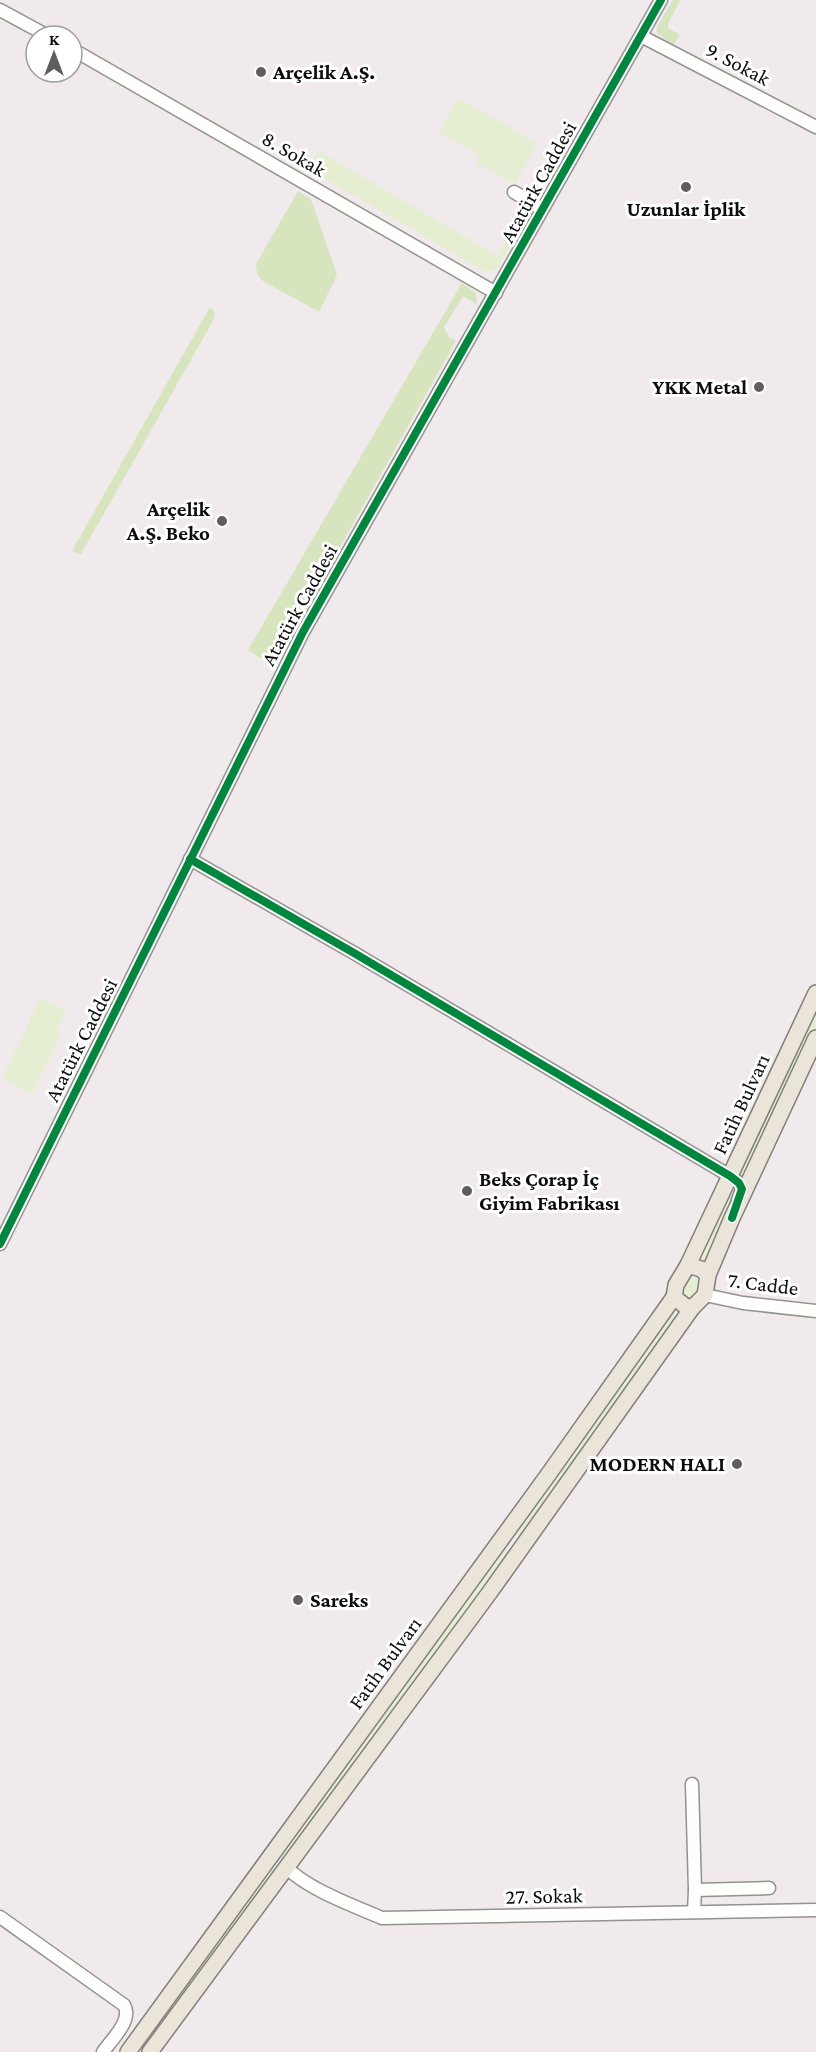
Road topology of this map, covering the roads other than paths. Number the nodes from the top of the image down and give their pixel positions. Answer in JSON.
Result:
{"nodes":[{"id":1,"x":661,"y":0,"type":"edge"},
{"id":2,"x":0,"y":10,"type":"edge"},
{"id":3,"x":26,"y":24,"type":"edge"},
{"id":4,"x":642,"y":36,"type":"junction"},
{"id":5,"x":84,"y":56,"type":"edge"},
{"id":6,"x":816,"y":127,"type":"edge"},
{"id":7,"x":514,"y":192,"type":"dead end"},
{"id":8,"x":542,"y":208,"type":"junction"},
{"id":9,"x":496,"y":293,"type":"junction"},
{"id":10,"x":190,"y":859,"type":"junction"},
{"id":11,"x":816,"y":993,"type":"edge"},
{"id":12,"x":816,"y":1038,"type":"edge"},
{"id":13,"x":730,"y":1176,"type":"junction"},
{"id":14,"x":732,"y":1218,"type":"junction"},
{"id":15,"x":0,"y":1244,"type":"edge"},
{"id":16,"x":688,"y":1265,"type":"junction"},
{"id":17,"x":708,"y":1275,"type":"junction"},
{"id":18,"x":705,"y":1295,"type":"junction"},
{"id":19,"x":674,"y":1297,"type":"junction"},
{"id":20,"x":692,"y":1308,"type":"junction"},
{"id":21,"x":816,"y":1311,"type":"edge"},
{"id":22,"x":692,"y":1784,"type":"dead end"},
{"id":23,"x":286,"y":1867,"type":"junction"},
{"id":24,"x":769,"y":1888,"type":"dead end"},
{"id":25,"x":695,"y":1890,"type":"junction"},
{"id":26,"x":816,"y":1910,"type":"edge"},
{"id":27,"x":694,"y":1912,"type":"junction"},
{"id":28,"x":0,"y":1917,"type":"edge"},
{"id":29,"x":103,"y":2052,"type":"edge"},
{"id":30,"x":128,"y":2052,"type":"edge"},
{"id":31,"x":150,"y":2052,"type":"edge"}],
"edges":[{"from":1,"to":4,"type":"street","name":"Atatürk Caddesi"},
{"from":2,"to":3,"type":"street"},
{"from":4,"to":6,"type":"street","name":"9. Sokak"},
{"from":4,"to":8,"type":"street","name":"Atatürk Caddesi"},
{"from":5,"to":9,"type":"street","name":"8. Sokak"},
{"from":7,"to":8,"type":"street"},
{"from":8,"to":9,"type":"street","name":"Atatürk Caddesi"},
{"from":9,"to":10,"type":"street","name":"Atatürk Caddesi"},
{"from":10,"to":13,"type":"street"},
{"from":10,"to":15,"type":"street","name":"Atatürk Caddesi"},
{"from":11,"to":13,"type":"main road","name":"Fatih Bulvarı"},
{"from":12,"to":14,"type":"main road","name":"Fatih Bulvarı"},
{"from":13,"to":14,"type":"street"},
{"from":13,"to":16,"type":"main road","name":"Fatih Bulvarı"},
{"from":14,"to":17,"type":"main road","name":"Fatih Bulvarı"},
{"from":16,"to":17,"type":"main road"},
{"from":16,"to":19,"type":"main road","name":"Fatih Bulvarı"},
{"from":17,"to":18,"type":"main road","name":"Fatih Bulvarı"},
{"from":18,"to":20,"type":"main road","name":"Fatih Bulvarı"},
{"from":18,"to":21,"type":"street","name":"7. Cadde"},
{"from":19,"to":20,"type":"main road"},
{"from":19,"to":30,"type":"main road","name":"Fatih Bulvarı"},
{"from":20,"to":23,"type":"main road","name":"Fatih Bulvarı"},
{"from":22,"to":25,"type":"street"},
{"from":23,"to":27,"type":"street","name":"27. Sokak"},
{"from":23,"to":31,"type":"main road","name":"Fatih Bulvarı"},
{"from":24,"to":25,"type":"street"},
{"from":25,"to":27,"type":"street"},
{"from":26,"to":27,"type":"street","name":"27. Sokak"},
{"from":28,"to":29,"type":"street"}]}
